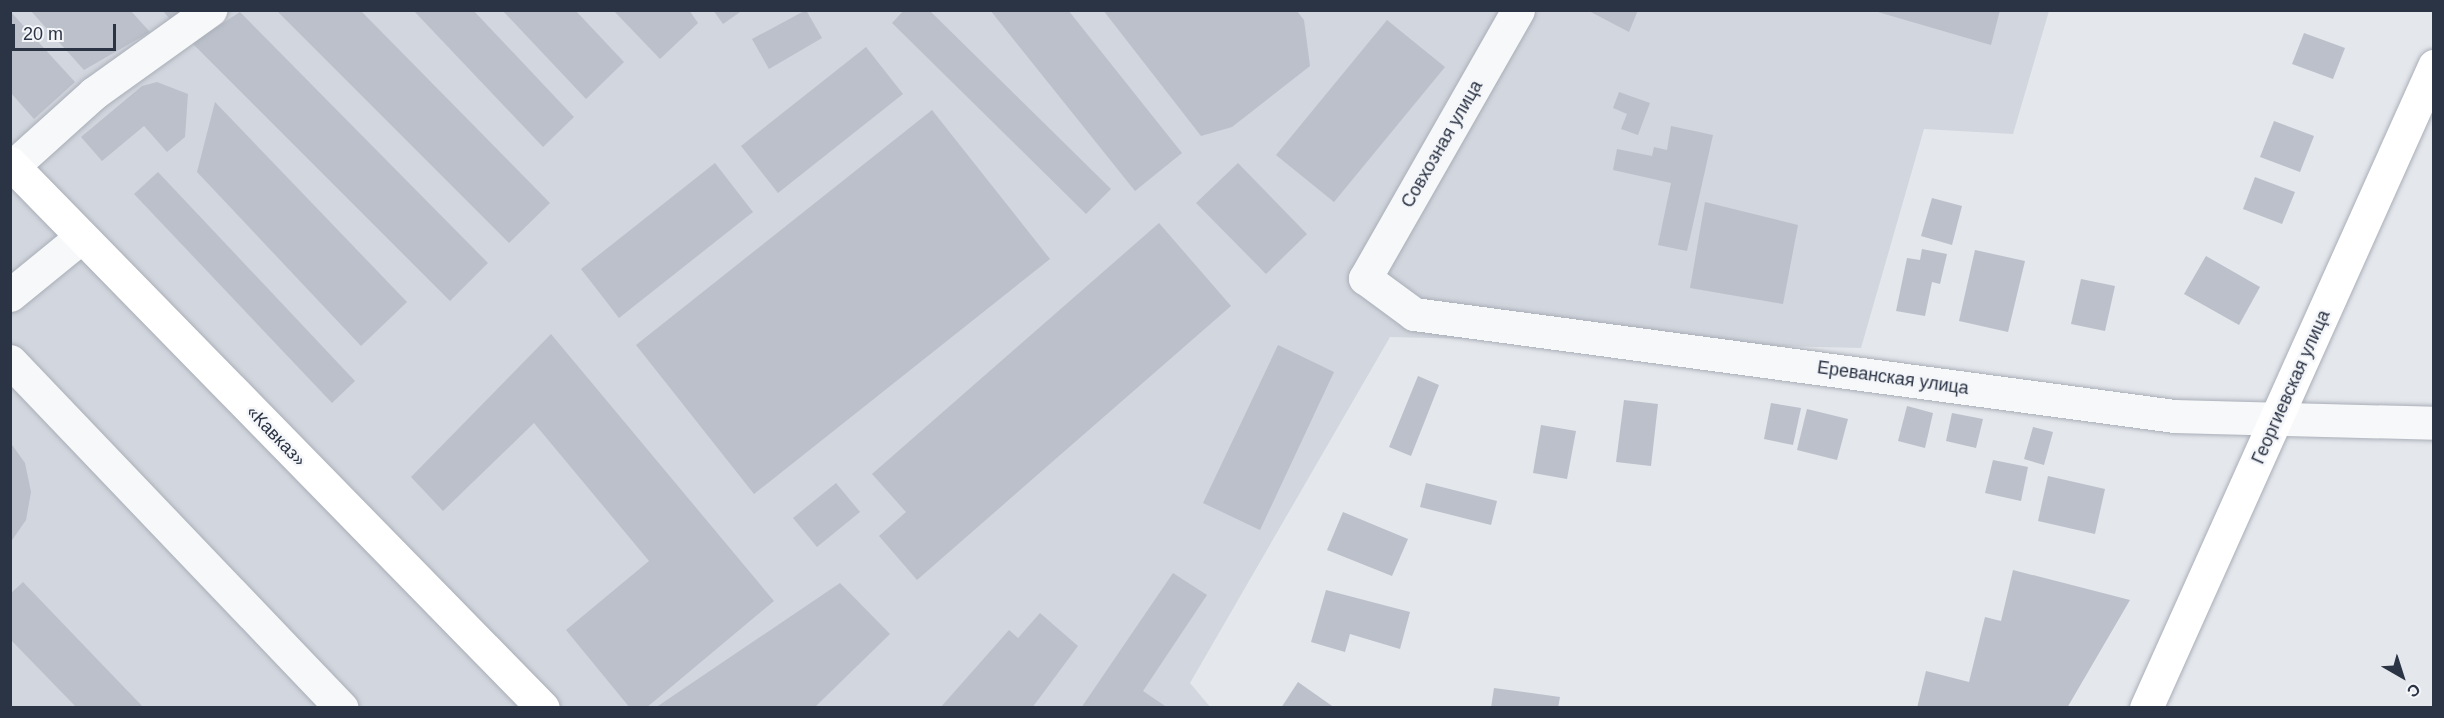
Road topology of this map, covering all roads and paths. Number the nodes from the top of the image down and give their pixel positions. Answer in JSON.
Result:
{"nodes":[{"id":1,"x":210,"y":10,"type":"edge"},
{"id":2,"x":1518,"y":10,"type":"edge"},
{"id":3,"x":2433,"y":66,"type":"edge"},
{"id":4,"x":12,"y":165,"type":"edge"},
{"id":5,"x":81,"y":237,"type":"junction"},
{"id":6,"x":1365,"y":278,"type":"joint"},
{"id":7,"x":10,"y":295,"type":"edge"},
{"id":8,"x":10,"y":361,"type":"edge"},
{"id":9,"x":2278,"y":417,"type":"junction"},
{"id":10,"x":2433,"y":423,"type":"edge"},
{"id":11,"x":342,"y":708,"type":"edge"},
{"id":12,"x":543,"y":708,"type":"edge"},
{"id":13,"x":2146,"y":708,"type":"edge"}],
"edges":[{"from":1,"to":4,"type":"street"},
{"from":2,"to":6,"type":"street","name":"Совхозная улица"},
{"from":3,"to":9,"type":"main road","name":"Георгиевская улица"},
{"from":4,"to":5,"type":"main road","name":"«Кавказ»"},
{"from":5,"to":7,"type":"street"},
{"from":5,"to":12,"type":"main road","name":"«Кавказ»"},
{"from":6,"to":9,"type":"street","name":"Ереванская улица"},
{"from":8,"to":11,"type":"street"},
{"from":9,"to":10,"type":"street","name":"Ереванская улица"},
{"from":9,"to":13,"type":"main road","name":"Георгиевская улица"}]}
